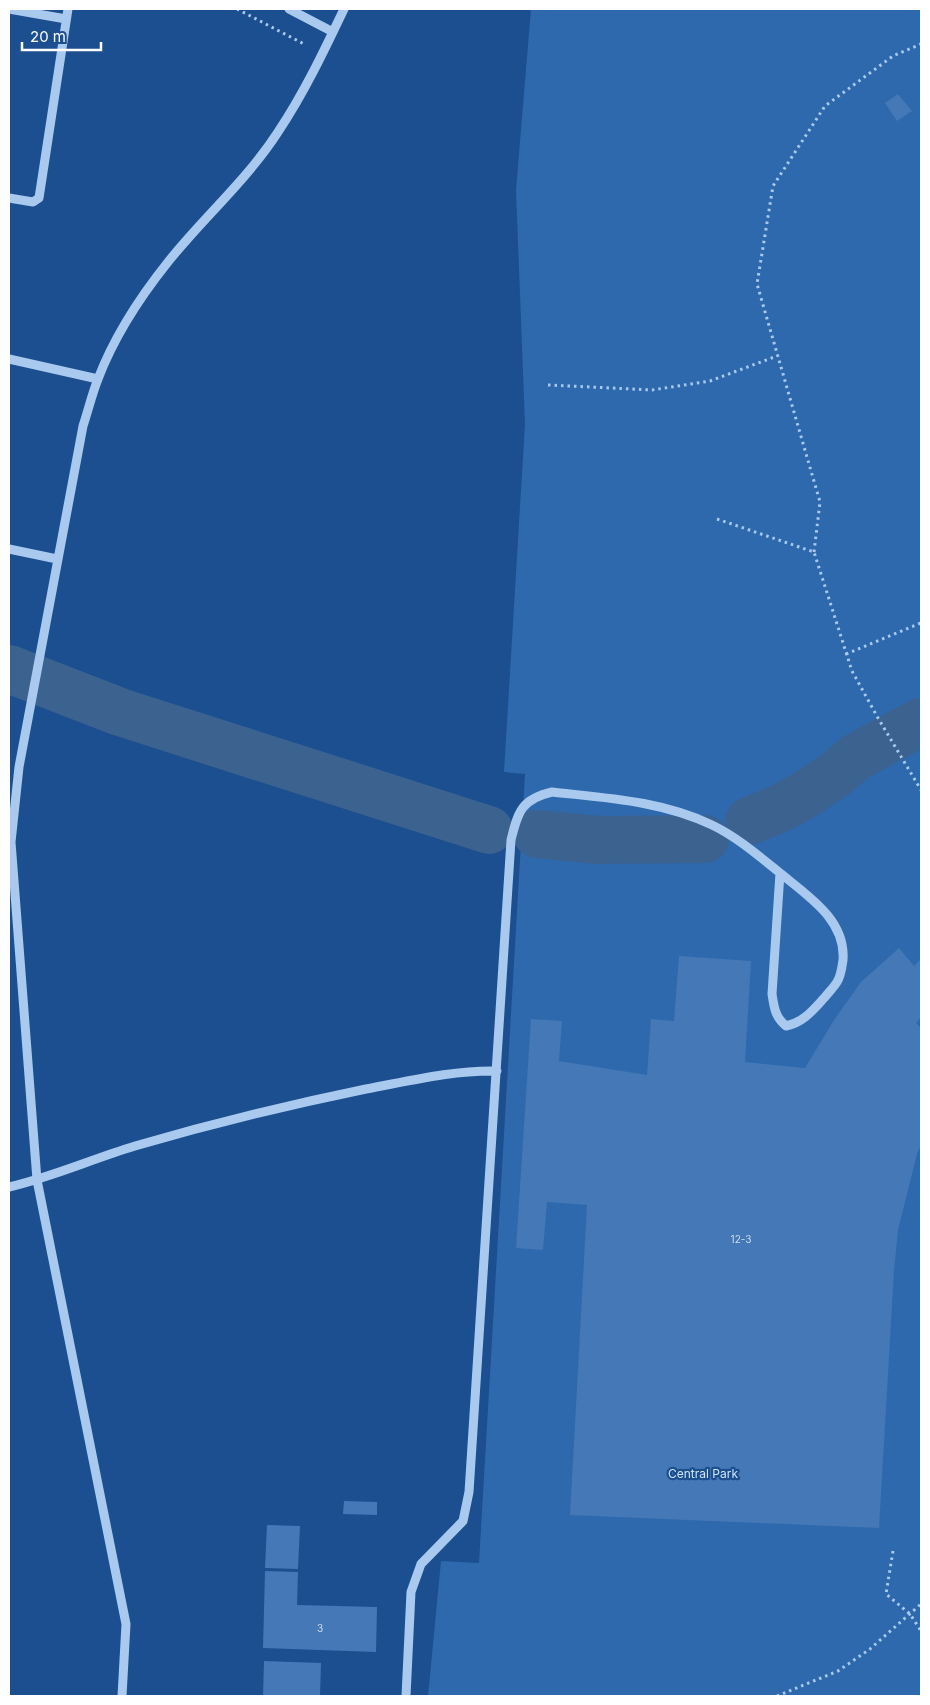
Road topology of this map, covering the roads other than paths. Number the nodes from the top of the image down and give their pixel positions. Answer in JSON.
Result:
{"nodes":[{"id":1,"x":9,"y":9,"type":"edge"},
{"id":2,"x":68,"y":9,"type":"edge"},
{"id":3,"x":289,"y":9,"type":"edge"},
{"id":4,"x":344,"y":9,"type":"edge"},
{"id":5,"x":66,"y":19,"type":"junction"},
{"id":6,"x":333,"y":32,"type":"junction"},
{"id":7,"x":9,"y":198,"type":"edge"},
{"id":8,"x":9,"y":359,"type":"edge"},
{"id":9,"x":98,"y":380,"type":"junction"},
{"id":10,"x":9,"y":548,"type":"edge"},
{"id":11,"x":57,"y":559,"type":"junction"},
{"id":12,"x":780,"y":873,"type":"junction"},
{"id":13,"x":496,"y":1071,"type":"junction"},
{"id":14,"x":36,"y":1180,"type":"junction"},
{"id":15,"x":9,"y":1187,"type":"edge"},
{"id":16,"x":122,"y":1696,"type":"edge"},
{"id":17,"x":406,"y":1696,"type":"edge"}],
"edges":[{"from":1,"to":5,"type":"street"},
{"from":2,"to":5,"type":"street"},
{"from":3,"to":6,"type":"street"},
{"from":4,"to":6,"type":"street"},
{"from":5,"to":7,"type":"street"},
{"from":6,"to":9,"type":"street"},
{"from":8,"to":9,"type":"street"},
{"from":9,"to":11,"type":"street"},
{"from":10,"to":11,"type":"street"},
{"from":11,"to":14,"type":"street"},
{"from":12,"to":12,"type":"street"},
{"from":12,"to":13,"type":"street"},
{"from":13,"to":14,"type":"street"},
{"from":13,"to":17,"type":"street"},
{"from":14,"to":15,"type":"street"},
{"from":14,"to":16,"type":"street"}]}
